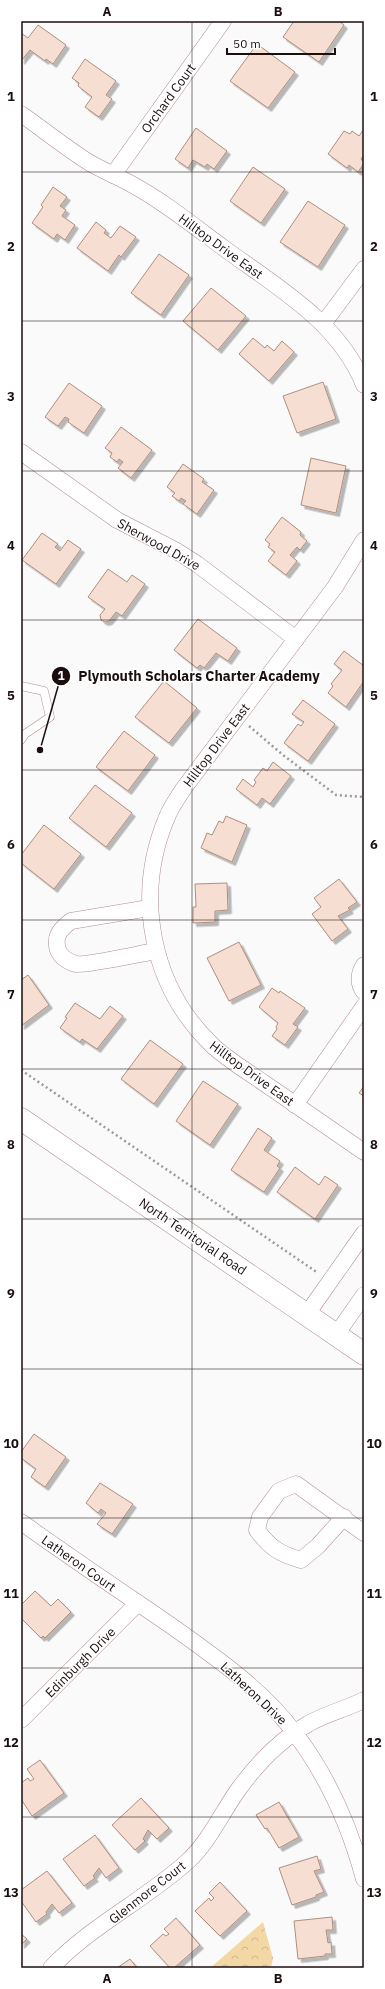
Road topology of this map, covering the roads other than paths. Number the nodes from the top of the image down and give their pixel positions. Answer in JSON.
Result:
{"nodes":[{"id":1,"x":223,"y":21,"type":"edge"},
{"id":2,"x":21,"y":114,"type":"edge"},
{"id":3,"x":113,"y":175,"type":"junction"},
{"id":4,"x":364,"y":269,"type":"edge"},
{"id":5,"x":323,"y":324,"type":"junction"},
{"id":6,"x":364,"y":384,"type":"edge"},
{"id":7,"x":21,"y":452,"type":"edge"},
{"id":8,"x":364,"y":540,"type":"edge"},
{"id":9,"x":296,"y":639,"type":"junction"},
{"id":10,"x":21,"y":686,"type":"edge"},
{"id":11,"x":21,"y":740,"type":"edge"},
{"id":12,"x":149,"y":908,"type":"junction"},
{"id":13,"x":156,"y":951,"type":"junction"},
{"id":14,"x":364,"y":965,"type":"edge"},
{"id":15,"x":364,"y":992,"type":"edge"},
{"id":16,"x":364,"y":1006,"type":"edge"},
{"id":17,"x":295,"y":1105,"type":"junction"},
{"id":18,"x":21,"y":1119,"type":"edge"},
{"id":19,"x":364,"y":1152,"type":"edge"},
{"id":20,"x":364,"y":1233,"type":"edge"},
{"id":21,"x":364,"y":1295,"type":"edge"},
{"id":22,"x":307,"y":1314,"type":"junction"},
{"id":23,"x":336,"y":1335,"type":"junction"},
{"id":24,"x":364,"y":1354,"type":"edge"},
{"id":25,"x":344,"y":1517,"type":"junction"},
{"id":26,"x":21,"y":1522,"type":"edge"},
{"id":27,"x":364,"y":1533,"type":"edge"},
{"id":28,"x":138,"y":1603,"type":"junction"},
{"id":29,"x":364,"y":1700,"type":"edge"},
{"id":30,"x":21,"y":1720,"type":"edge"},
{"id":31,"x":295,"y":1732,"type":"junction"},
{"id":32,"x":364,"y":1879,"type":"edge"},
{"id":33,"x":51,"y":1968,"type":"edge"}],
"edges":[{"from":1,"to":3,"type":"street","name":"Orchard Court"},
{"from":2,"to":3,"type":"street","name":"Hilltop Drive East"},
{"from":3,"to":5,"type":"street","name":"Hilltop Drive East"},
{"from":4,"to":5,"type":"street"},
{"from":5,"to":6,"type":"street","name":"Hilltop Drive East"},
{"from":7,"to":9,"type":"street","name":"Sherwood Drive"},
{"from":8,"to":9,"type":"street","name":"Hilltop Drive East"},
{"from":9,"to":12,"type":"street","name":"Hilltop Drive East"},
{"from":10,"to":11,"type":"lane"},
{"from":12,"to":13,"type":"street","name":"Hilltop Drive East"},
{"from":12,"to":13,"type":"street"},
{"from":13,"to":17,"type":"street","name":"Hilltop Drive East"},
{"from":14,"to":15,"type":"street"},
{"from":16,"to":17,"type":"street"},
{"from":17,"to":19,"type":"street","name":"Hilltop Drive East"},
{"from":18,"to":22,"type":"main road","name":"North Territorial Road"},
{"from":20,"to":22,"type":"street"},
{"from":21,"to":23,"type":"street"},
{"from":22,"to":23,"type":"main road","name":"North Territorial Road"},
{"from":23,"to":24,"type":"main road","name":"North Territorial Road"},
{"from":25,"to":25,"type":"street"},
{"from":25,"to":27,"type":"street"},
{"from":26,"to":28,"type":"street","name":"Latheron Court"},
{"from":28,"to":30,"type":"street","name":"Edinburgh Drive"},
{"from":28,"to":31,"type":"street","name":"Latheron Drive"},
{"from":29,"to":31,"type":"street","name":"Glenmore Court"},
{"from":31,"to":32,"type":"street","name":"Latheron Drive"},
{"from":31,"to":33,"type":"street","name":"Glenmore Court"}]}
